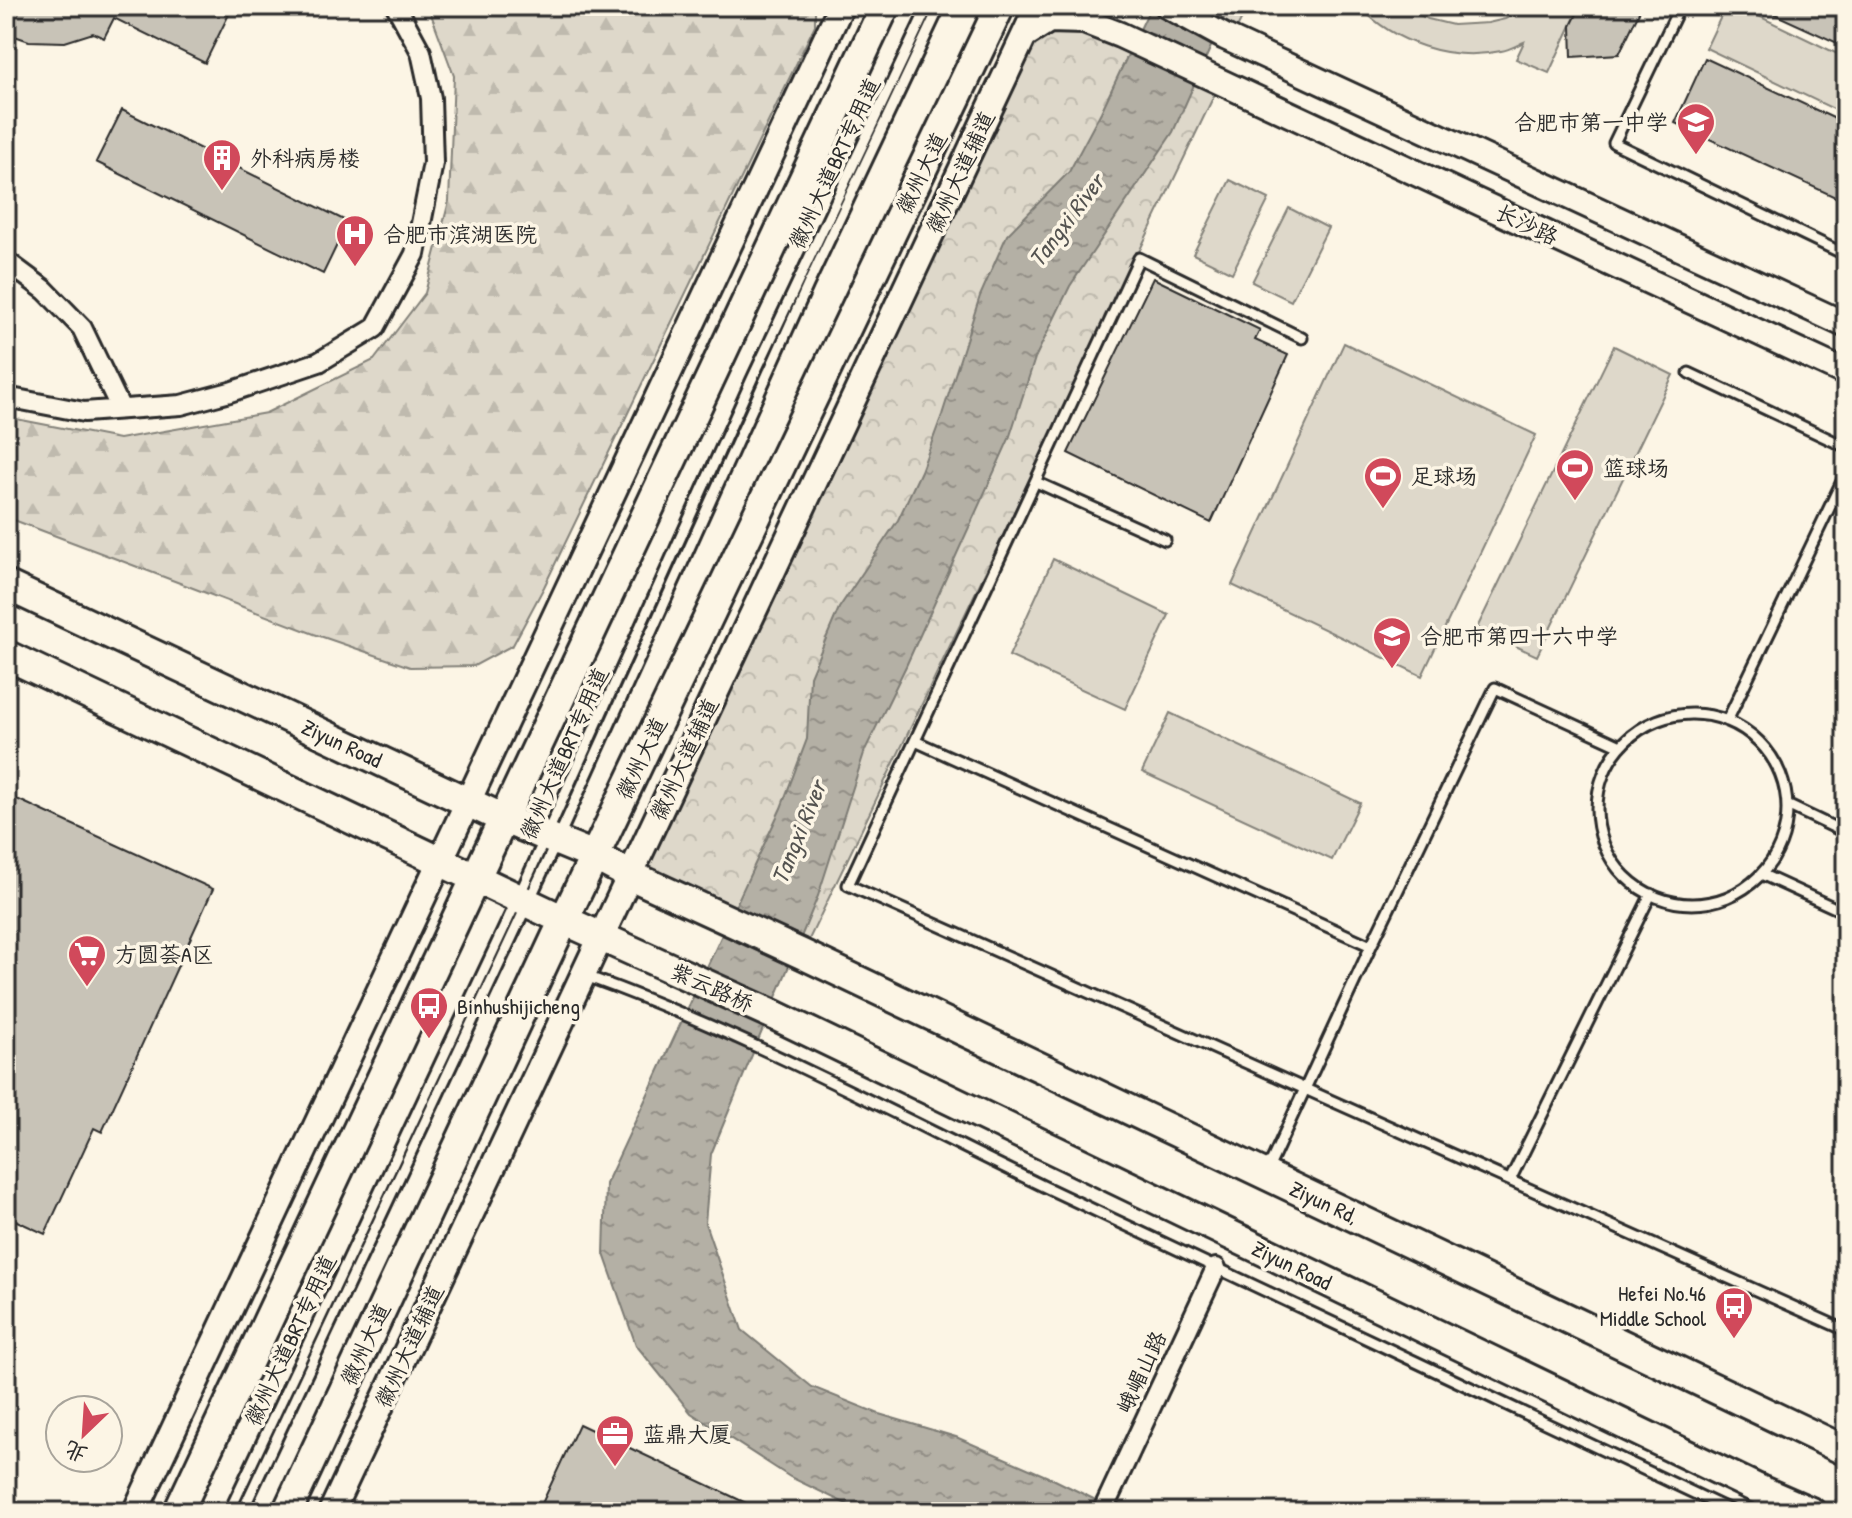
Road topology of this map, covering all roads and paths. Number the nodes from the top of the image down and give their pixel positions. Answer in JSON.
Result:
{"nodes":[{"id":1,"x":396,"y":6,"type":"edge"},
{"id":2,"x":841,"y":6,"type":"edge"},
{"id":3,"x":885,"y":6,"type":"edge"},
{"id":4,"x":928,"y":6,"type":"edge"},
{"id":5,"x":940,"y":6,"type":"edge"},
{"id":6,"x":1000,"y":6,"type":"edge"},
{"id":7,"x":1038,"y":6,"type":"edge"},
{"id":8,"x":1168,"y":6,"type":"edge"},
{"id":9,"x":1680,"y":6,"type":"edge"},
{"id":10,"x":1025,"y":35,"type":"junction"},
{"id":11,"x":1846,"y":255,"type":"edge"},
{"id":12,"x":6,"y":261,"type":"edge"},
{"id":13,"x":1846,"y":325,"type":"edge"},
{"id":14,"x":1302,"y":338,"type":"dead end"},
{"id":15,"x":1689,"y":373,"type":"dead end"},
{"id":16,"x":1846,"y":373,"type":"edge"},
{"id":17,"x":6,"y":397,"type":"edge"},
{"id":18,"x":121,"y":409,"type":"junction"},
{"id":19,"x":1846,"y":447,"type":"edge"},
{"id":20,"x":1846,"y":473,"type":"edge"},
{"id":21,"x":1036,"y":482,"type":"junction"},
{"id":22,"x":1165,"y":540,"type":"dead end"},
{"id":23,"x":6,"y":585,"type":"edge"},
{"id":24,"x":6,"y":655,"type":"edge"},
{"id":25,"x":1727,"y":721,"type":"junction"},
{"id":26,"x":915,"y":741,"type":"junction"},
{"id":27,"x":1621,"y":746,"type":"junction"},
{"id":28,"x":468,"y":803,"type":"junction"},
{"id":29,"x":1787,"y":805,"type":"junction"},
{"id":30,"x":504,"y":819,"type":"junction"},
{"id":31,"x":1846,"y":833,"type":"edge"},
{"id":32,"x":552,"y":839,"type":"junction"},
{"id":33,"x":594,"y":856,"type":"junction"},
{"id":34,"x":441,"y":860,"type":"junction"},
{"id":35,"x":1761,"y":874,"type":"junction"},
{"id":36,"x":630,"y":875,"type":"junction"},
{"id":37,"x":475,"y":878,"type":"junction"},
{"id":38,"x":1651,"y":894,"type":"junction"},
{"id":39,"x":523,"y":900,"type":"junction"},
{"id":40,"x":1846,"y":913,"type":"edge"},
{"id":41,"x":564,"y":920,"type":"junction"},
{"id":42,"x":601,"y":937,"type":"junction"},
{"id":43,"x":1371,"y":946,"type":"junction"},
{"id":44,"x":802,"y":954,"type":"joint"},
{"id":45,"x":583,"y":974,"type":"junction"},
{"id":46,"x":774,"y":1015,"type":"joint"},
{"id":47,"x":1305,"y":1089,"type":"junction"},
{"id":48,"x":1265,"y":1174,"type":"junction"},
{"id":49,"x":1510,"y":1180,"type":"junction"},
{"id":50,"x":1216,"y":1268,"type":"junction"},
{"id":51,"x":1846,"y":1323,"type":"edge"},
{"id":52,"x":1846,"y":1451,"type":"edge"},
{"id":53,"x":1106,"y":1504,"type":"edge"},
{"id":54,"x":135,"y":1512,"type":"edge"},
{"id":55,"x":178,"y":1512,"type":"edge"},
{"id":56,"x":229,"y":1512,"type":"edge"},
{"id":57,"x":242,"y":1512,"type":"edge"},
{"id":58,"x":287,"y":1512,"type":"edge"},
{"id":59,"x":331,"y":1512,"type":"edge"},
{"id":60,"x":1734,"y":1512,"type":"edge"},
{"id":61,"x":1811,"y":1512,"type":"edge"}],
"edges":[{"from":1,"to":18,"type":"street"},
{"from":2,"to":28,"type":"street"},
{"from":3,"to":30,"type":"main road"},
{"from":4,"to":32,"type":"lane","name":"徽州大道BRT专用道"},
{"from":5,"to":32,"type":"lane","name":"徽州大道BRT专用道"},
{"from":6,"to":33,"type":"main road","name":"徽州大道"},
{"from":7,"to":10,"type":"street","name":"徽州大道辅道"},
{"from":8,"to":13,"type":"street","name":"长沙路"},
{"from":9,"to":11,"type":"lane"},
{"from":10,"to":16,"type":"street","name":"长沙路"},
{"from":10,"to":36,"type":"street","name":"徽州大道辅道"},
{"from":12,"to":18,"type":"street"},
{"from":14,"to":21,"type":"lane"},
{"from":15,"to":19,"type":"lane"},
{"from":17,"to":18,"type":"street"},
{"from":20,"to":25,"type":"lane"},
{"from":21,"to":22,"type":"lane"},
{"from":21,"to":26,"type":"lane"},
{"from":23,"to":28,"type":"main road","name":"Ziyun Road"},
{"from":24,"to":34,"type":"main road"},
{"from":25,"to":27,"type":"lane"},
{"from":25,"to":29,"type":"lane"},
{"from":26,"to":43,"type":"lane"},
{"from":26,"to":47,"type":"lane"},
{"from":27,"to":38,"type":"lane"},
{"from":27,"to":43,"type":"lane"},
{"from":28,"to":30,"type":"main road","name":"Ziyun Road"},
{"from":28,"to":34,"type":"street"},
{"from":29,"to":31,"type":"lane"},
{"from":29,"to":35,"type":"lane"},
{"from":30,"to":32,"type":"main road","name":"Ziyun Road"},
{"from":30,"to":37,"type":"main road"},
{"from":32,"to":33,"type":"main road","name":"Ziyun Road"},
{"from":32,"to":39,"type":"lane","name":"徽州大道BRT专用道"},
{"from":33,"to":36,"type":"main road","name":"Ziyun Road"},
{"from":33,"to":41,"type":"main road","name":"徽州大道"},
{"from":34,"to":37,"type":"main road"},
{"from":34,"to":54,"type":"street"},
{"from":35,"to":38,"type":"lane"},
{"from":35,"to":40,"type":"lane"},
{"from":36,"to":42,"type":"street","name":"徽州大道辅道"},
{"from":36,"to":44,"type":"main road","name":"Ziyun Road"},
{"from":37,"to":39,"type":"main road"},
{"from":37,"to":55,"type":"main road"},
{"from":38,"to":49,"type":"lane"},
{"from":39,"to":41,"type":"main road"},
{"from":39,"to":56,"type":"lane","name":"徽州大道BRT专用道"},
{"from":39,"to":57,"type":"lane","name":"徽州大道BRT专用道"},
{"from":41,"to":42,"type":"main road"},
{"from":41,"to":58,"type":"main road","name":"徽州大道"},
{"from":42,"to":45,"type":"street","name":"徽州大道辅道"},
{"from":42,"to":46,"type":"main road","name":"紫云路桥"},
{"from":43,"to":47,"type":"lane"},
{"from":44,"to":48,"type":"main road","name":"Ziyun Rd,"},
{"from":45,"to":50,"type":"lane"},
{"from":45,"to":59,"type":"street","name":"徽州大道辅道"},
{"from":46,"to":61,"type":"main road","name":"Ziyun Road"},
{"from":47,"to":48,"type":"lane"},
{"from":47,"to":49,"type":"lane"},
{"from":48,"to":52,"type":"main road","name":"Ziyun Rd,"},
{"from":49,"to":51,"type":"lane"},
{"from":50,"to":53,"type":"street","name":"峨嵋山路"},
{"from":50,"to":60,"type":"lane"}]}
